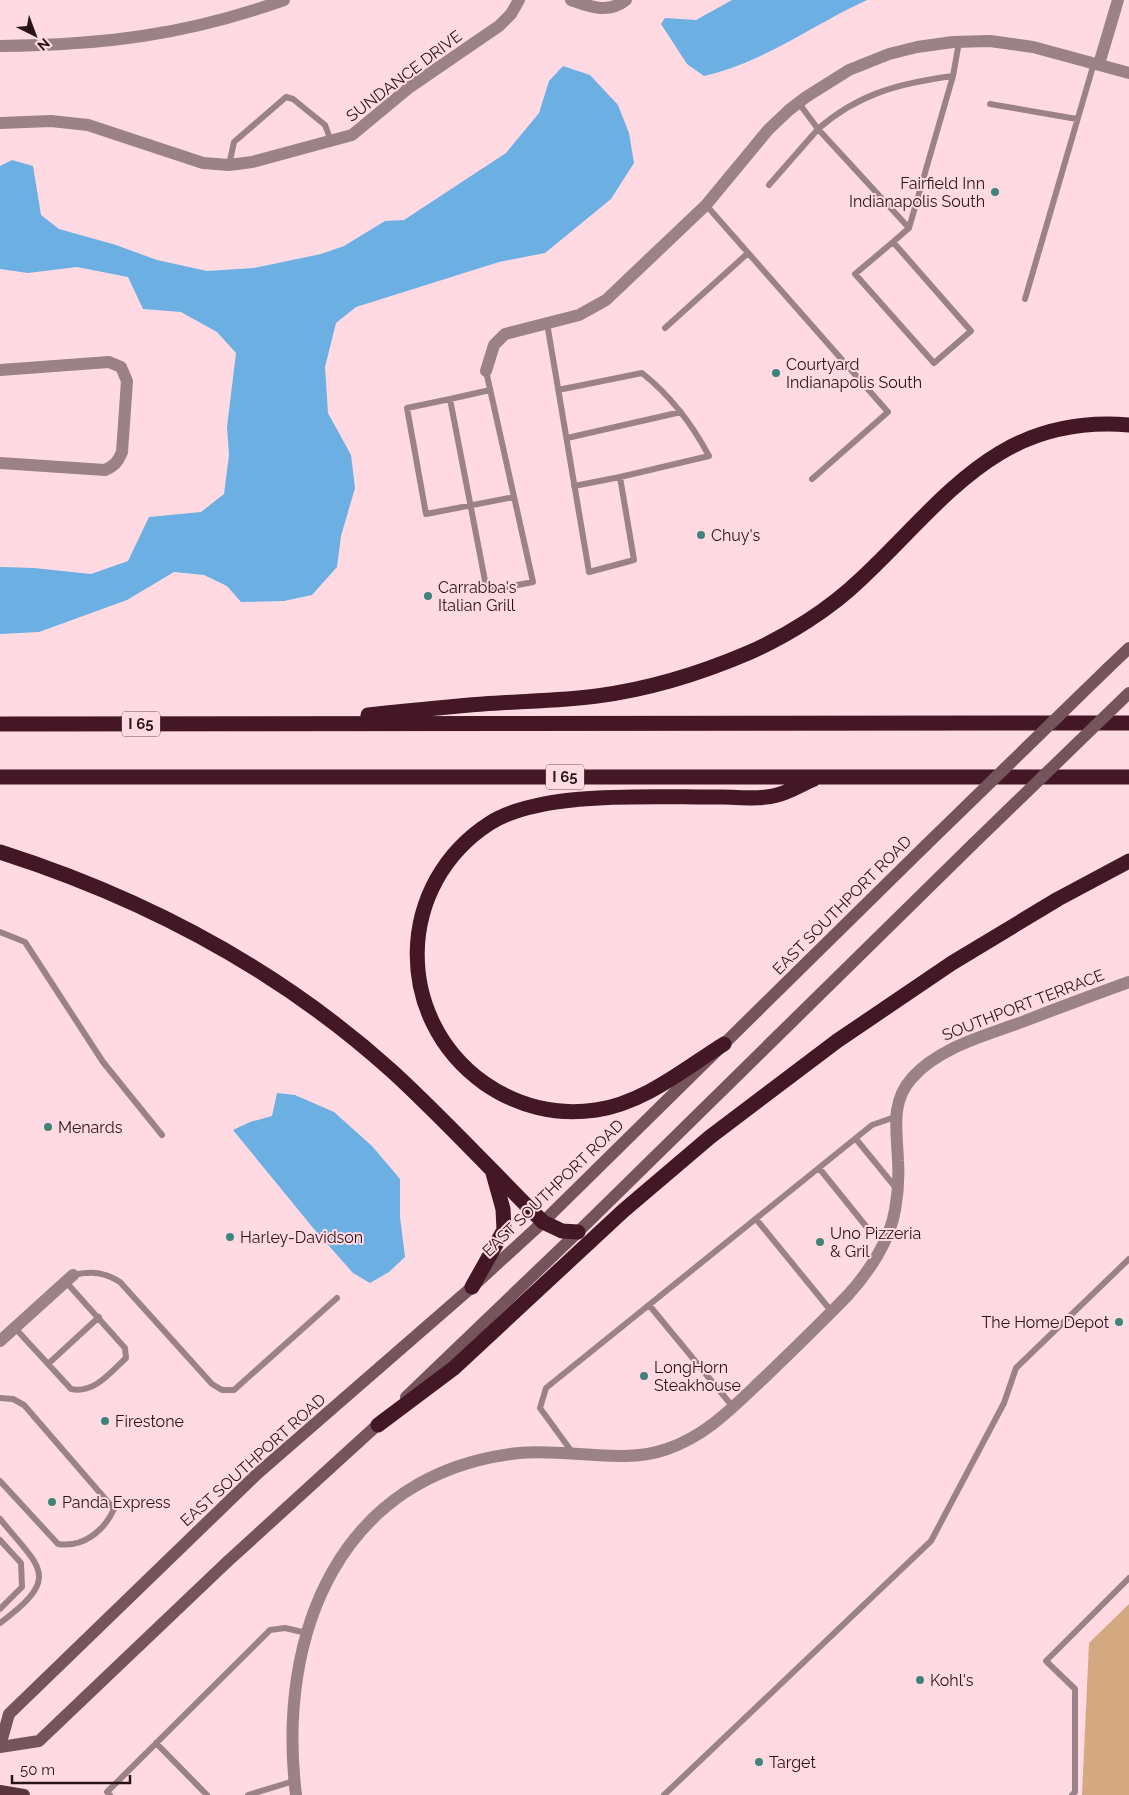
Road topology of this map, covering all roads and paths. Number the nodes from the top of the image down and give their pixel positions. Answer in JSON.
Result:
{"nodes":[{"id":1,"x":284,"y":0,"type":"edge"},
{"id":2,"x":519,"y":0,"type":"edge"},
{"id":3,"x":571,"y":0,"type":"edge"},
{"id":4,"x":626,"y":0,"type":"edge"},
{"id":5,"x":1118,"y":0,"type":"edge"},
{"id":6,"x":959,"y":42,"type":"junction"},
{"id":7,"x":0,"y":46,"type":"edge"},
{"id":8,"x":1096,"y":63,"type":"junction"},
{"id":9,"x":1129,"y":73,"type":"edge"},
{"id":10,"x":954,"y":76,"type":"junction"},
{"id":11,"x":798,"y":102,"type":"junction"},
{"id":12,"x":990,"y":104,"type":"dead end"},
{"id":13,"x":1077,"y":120,"type":"junction"},
{"id":14,"x":0,"y":123,"type":"edge"},
{"id":15,"x":818,"y":129,"type":"junction"},
{"id":16,"x":331,"y":141,"type":"junction"},
{"id":17,"x":229,"y":165,"type":"junction"},
{"id":18,"x":769,"y":185,"type":"dead end"},
{"id":19,"x":706,"y":205,"type":"junction"},
{"id":20,"x":909,"y":228,"type":"junction"},
{"id":21,"x":893,"y":242,"type":"junction"},
{"id":22,"x":748,"y":253,"type":"junction"},
{"id":23,"x":1025,"y":298,"type":"dead end"},
{"id":24,"x":547,"y":323,"type":"junction"},
{"id":25,"x":665,"y":328,"type":"dead end"},
{"id":26,"x":0,"y":370,"type":"edge"},
{"id":27,"x":486,"y":371,"type":"joint"},
{"id":28,"x":490,"y":390,"type":"junction"},
{"id":29,"x":558,"y":390,"type":"junction"},
{"id":30,"x":450,"y":399,"type":"junction"},
{"id":31,"x":681,"y":412,"type":"junction"},
{"id":32,"x":1129,"y":424,"type":"edge"},
{"id":33,"x":566,"y":438,"type":"junction"},
{"id":34,"x":0,"y":463,"type":"edge"},
{"id":35,"x":620,"y":477,"type":"junction"},
{"id":36,"x":812,"y":479,"type":"dead end"},
{"id":37,"x":574,"y":486,"type":"junction"},
{"id":38,"x":514,"y":497,"type":"junction"},
{"id":39,"x":470,"y":507,"type":"junction"},
{"id":40,"x":1129,"y":648,"type":"edge"},
{"id":41,"x":1129,"y":693,"type":"edge"},
{"id":42,"x":1129,"y":723,"type":"edge"},
{"id":43,"x":0,"y":724,"type":"edge"},
{"id":44,"x":282,"y":724,"type":"junction"},
{"id":45,"x":820,"y":776,"type":"junction"},
{"id":46,"x":0,"y":777,"type":"edge"},
{"id":47,"x":1129,"y":777,"type":"edge"},
{"id":48,"x":0,"y":852,"type":"edge"},
{"id":49,"x":1129,"y":861,"type":"edge"},
{"id":50,"x":0,"y":932,"type":"edge"},
{"id":51,"x":1129,"y":982,"type":"edge"},
{"id":52,"x":724,"y":1044,"type":"junction"},
{"id":53,"x":895,"y":1117,"type":"junction"},
{"id":54,"x":162,"y":1135,"type":"dead end"},
{"id":55,"x":856,"y":1139,"type":"junction"},
{"id":56,"x":819,"y":1168,"type":"junction"},
{"id":57,"x":492,"y":1171,"type":"junction"},
{"id":58,"x":898,"y":1189,"type":"junction"},
{"id":59,"x":756,"y":1219,"type":"junction"},
{"id":60,"x":543,"y":1222,"type":"junction"},
{"id":61,"x":578,"y":1232,"type":"junction"},
{"id":62,"x":886,"y":1237,"type":"junction"},
{"id":63,"x":1129,"y":1259,"type":"edge"},
{"id":64,"x":70,"y":1279,"type":"junction"},
{"id":65,"x":472,"y":1287,"type":"junction"},
{"id":66,"x":337,"y":1298,"type":"dead end"},
{"id":67,"x":649,"y":1305,"type":"junction"},
{"id":68,"x":832,"y":1312,"type":"junction"},
{"id":69,"x":99,"y":1317,"type":"junction"},
{"id":70,"x":15,"y":1328,"type":"junction"},
{"id":71,"x":0,"y":1341,"type":"edge"},
{"id":72,"x":48,"y":1364,"type":"junction"},
{"id":73,"x":0,"y":1398,"type":"edge"},
{"id":74,"x":733,"y":1407,"type":"junction"},
{"id":75,"x":378,"y":1424,"type":"junction"},
{"id":76,"x":572,"y":1452,"type":"junction"},
{"id":77,"x":0,"y":1481,"type":"edge"},
{"id":78,"x":0,"y":1519,"type":"edge"},
{"id":79,"x":0,"y":1540,"type":"edge"},
{"id":80,"x":1129,"y":1578,"type":"edge"},
{"id":81,"x":0,"y":1608,"type":"edge"},
{"id":82,"x":0,"y":1623,"type":"edge"},
{"id":83,"x":308,"y":1633,"type":"junction"},
{"id":84,"x":156,"y":1743,"type":"junction"},
{"id":85,"x":0,"y":1746,"type":"edge"},
{"id":86,"x":294,"y":1781,"type":"junction"},
{"id":87,"x":0,"y":1790,"type":"edge"},
{"id":88,"x":24,"y":1795,"type":"edge"},
{"id":89,"x":110,"y":1795,"type":"edge"},
{"id":90,"x":207,"y":1795,"type":"edge"},
{"id":91,"x":249,"y":1795,"type":"edge"},
{"id":92,"x":296,"y":1795,"type":"edge"},
{"id":93,"x":664,"y":1795,"type":"edge"},
{"id":94,"x":1072,"y":1795,"type":"edge"}],
"edges":[{"from":1,"to":7,"type":"street"},
{"from":2,"to":16,"type":"street","name":"SUNDANCE DRIVE"},
{"from":3,"to":4,"type":"street"},
{"from":5,"to":8,"type":"street"},
{"from":6,"to":8,"type":"street"},
{"from":6,"to":10,"type":"lane"},
{"from":6,"to":11,"type":"street"},
{"from":8,"to":9,"type":"street"},
{"from":8,"to":13,"type":"lane"},
{"from":10,"to":15,"type":"lane"},
{"from":10,"to":20,"type":"lane"},
{"from":11,"to":15,"type":"lane"},
{"from":11,"to":19,"type":"street"},
{"from":12,"to":13,"type":"lane"},
{"from":13,"to":23,"type":"lane"},
{"from":14,"to":17,"type":"street","name":"SUNDANCE DRIVE"},
{"from":15,"to":18,"type":"lane"},
{"from":15,"to":20,"type":"lane"},
{"from":16,"to":17,"type":"street","name":"SUNDANCE DRIVE"},
{"from":16,"to":17,"type":"lane"},
{"from":19,"to":22,"type":"lane"},
{"from":19,"to":24,"type":"street"},
{"from":20,"to":21,"type":"lane"},
{"from":21,"to":21,"type":"lane"},
{"from":22,"to":25,"type":"lane"},
{"from":22,"to":36,"type":"lane"},
{"from":24,"to":27,"type":"street"},
{"from":24,"to":29,"type":"lane"},
{"from":26,"to":34,"type":"street"},
{"from":27,"to":28,"type":"lane"},
{"from":28,"to":30,"type":"lane"},
{"from":28,"to":38,"type":"lane"},
{"from":29,"to":31,"type":"lane"},
{"from":29,"to":33,"type":"lane"},
{"from":30,"to":39,"type":"lane"},
{"from":30,"to":39,"type":"lane"},
{"from":31,"to":33,"type":"lane"},
{"from":31,"to":35,"type":"lane"},
{"from":32,"to":44,"type":"highway"},
{"from":33,"to":37,"type":"lane"},
{"from":35,"to":37,"type":"lane"},
{"from":35,"to":37,"type":"lane"},
{"from":38,"to":39,"type":"lane"},
{"from":38,"to":39,"type":"lane"},
{"from":40,"to":52,"type":"main road","name":"EAST SOUTHPORT ROAD","bridge":true},
{"from":41,"to":61,"type":"main road","name":"EAST SOUTHPORT ROAD","bridge":true},
{"from":42,"to":44,"type":"highway","number":"I 65"},
{"from":43,"to":44,"type":"highway","number":"I 65"},
{"from":45,"to":46,"type":"highway","number":"I 65"},
{"from":45,"to":47,"type":"highway","number":"I 65"},
{"from":45,"to":52,"type":"highway"},
{"from":48,"to":57,"type":"highway"},
{"from":49,"to":75,"type":"highway"},
{"from":50,"to":54,"type":"lane"},
{"from":51,"to":53,"type":"street","name":"SOUTHPORT TERRACE"},
{"from":52,"to":60,"type":"main road","name":"EAST SOUTHPORT ROAD"},
{"from":53,"to":55,"type":"lane"},
{"from":53,"to":58,"type":"street","name":"SOUTHPORT TERRACE"},
{"from":55,"to":56,"type":"lane"},
{"from":55,"to":58,"type":"lane"},
{"from":56,"to":59,"type":"lane"},
{"from":56,"to":62,"type":"lane"},
{"from":57,"to":60,"type":"highway"},
{"from":57,"to":65,"type":"highway"},
{"from":58,"to":62,"type":"street","name":"SOUTHPORT TERRACE"},
{"from":59,"to":67,"type":"lane"},
{"from":59,"to":68,"type":"lane"},
{"from":60,"to":61,"type":"highway"},
{"from":60,"to":65,"type":"main road","name":"EAST SOUTHPORT ROAD"},
{"from":61,"to":75,"type":"main road","name":"EAST SOUTHPORT ROAD"},
{"from":62,"to":68,"type":"street","name":"SOUTHPORT TERRACE"},
{"from":63,"to":93,"type":"lane"},
{"from":64,"to":66,"type":"lane"},
{"from":64,"to":69,"type":"lane"},
{"from":64,"to":70,"type":"street"},
{"from":65,"to":85,"type":"main road","name":"EAST SOUTHPORT ROAD"},
{"from":67,"to":74,"type":"lane"},
{"from":67,"to":76,"type":"lane"},
{"from":68,"to":74,"type":"street","name":"SOUTHPORT TERRACE"},
{"from":69,"to":72,"type":"lane"},
{"from":69,"to":72,"type":"lane"},
{"from":70,"to":71,"type":"street"},
{"from":70,"to":72,"type":"lane"},
{"from":73,"to":77,"type":"lane"},
{"from":74,"to":76,"type":"street","name":"SOUTHPORT TERRACE"},
{"from":75,"to":85,"type":"main road","name":"EAST SOUTHPORT ROAD"},
{"from":76,"to":83,"type":"street","name":"SOUTHPORT TERRACE"},
{"from":78,"to":82,"type":"lane"},
{"from":79,"to":81,"type":"lane"},
{"from":80,"to":94,"type":"lane"},
{"from":83,"to":84,"type":"lane"},
{"from":83,"to":86,"type":"street","name":"SOUTHPORT TERRACE"},
{"from":84,"to":89,"type":"lane"},
{"from":84,"to":90,"type":"lane"},
{"from":86,"to":91,"type":"lane"},
{"from":86,"to":92,"type":"street","name":"SOUTHPORT TERRACE"},
{"from":87,"to":88,"type":"main road"}]}
